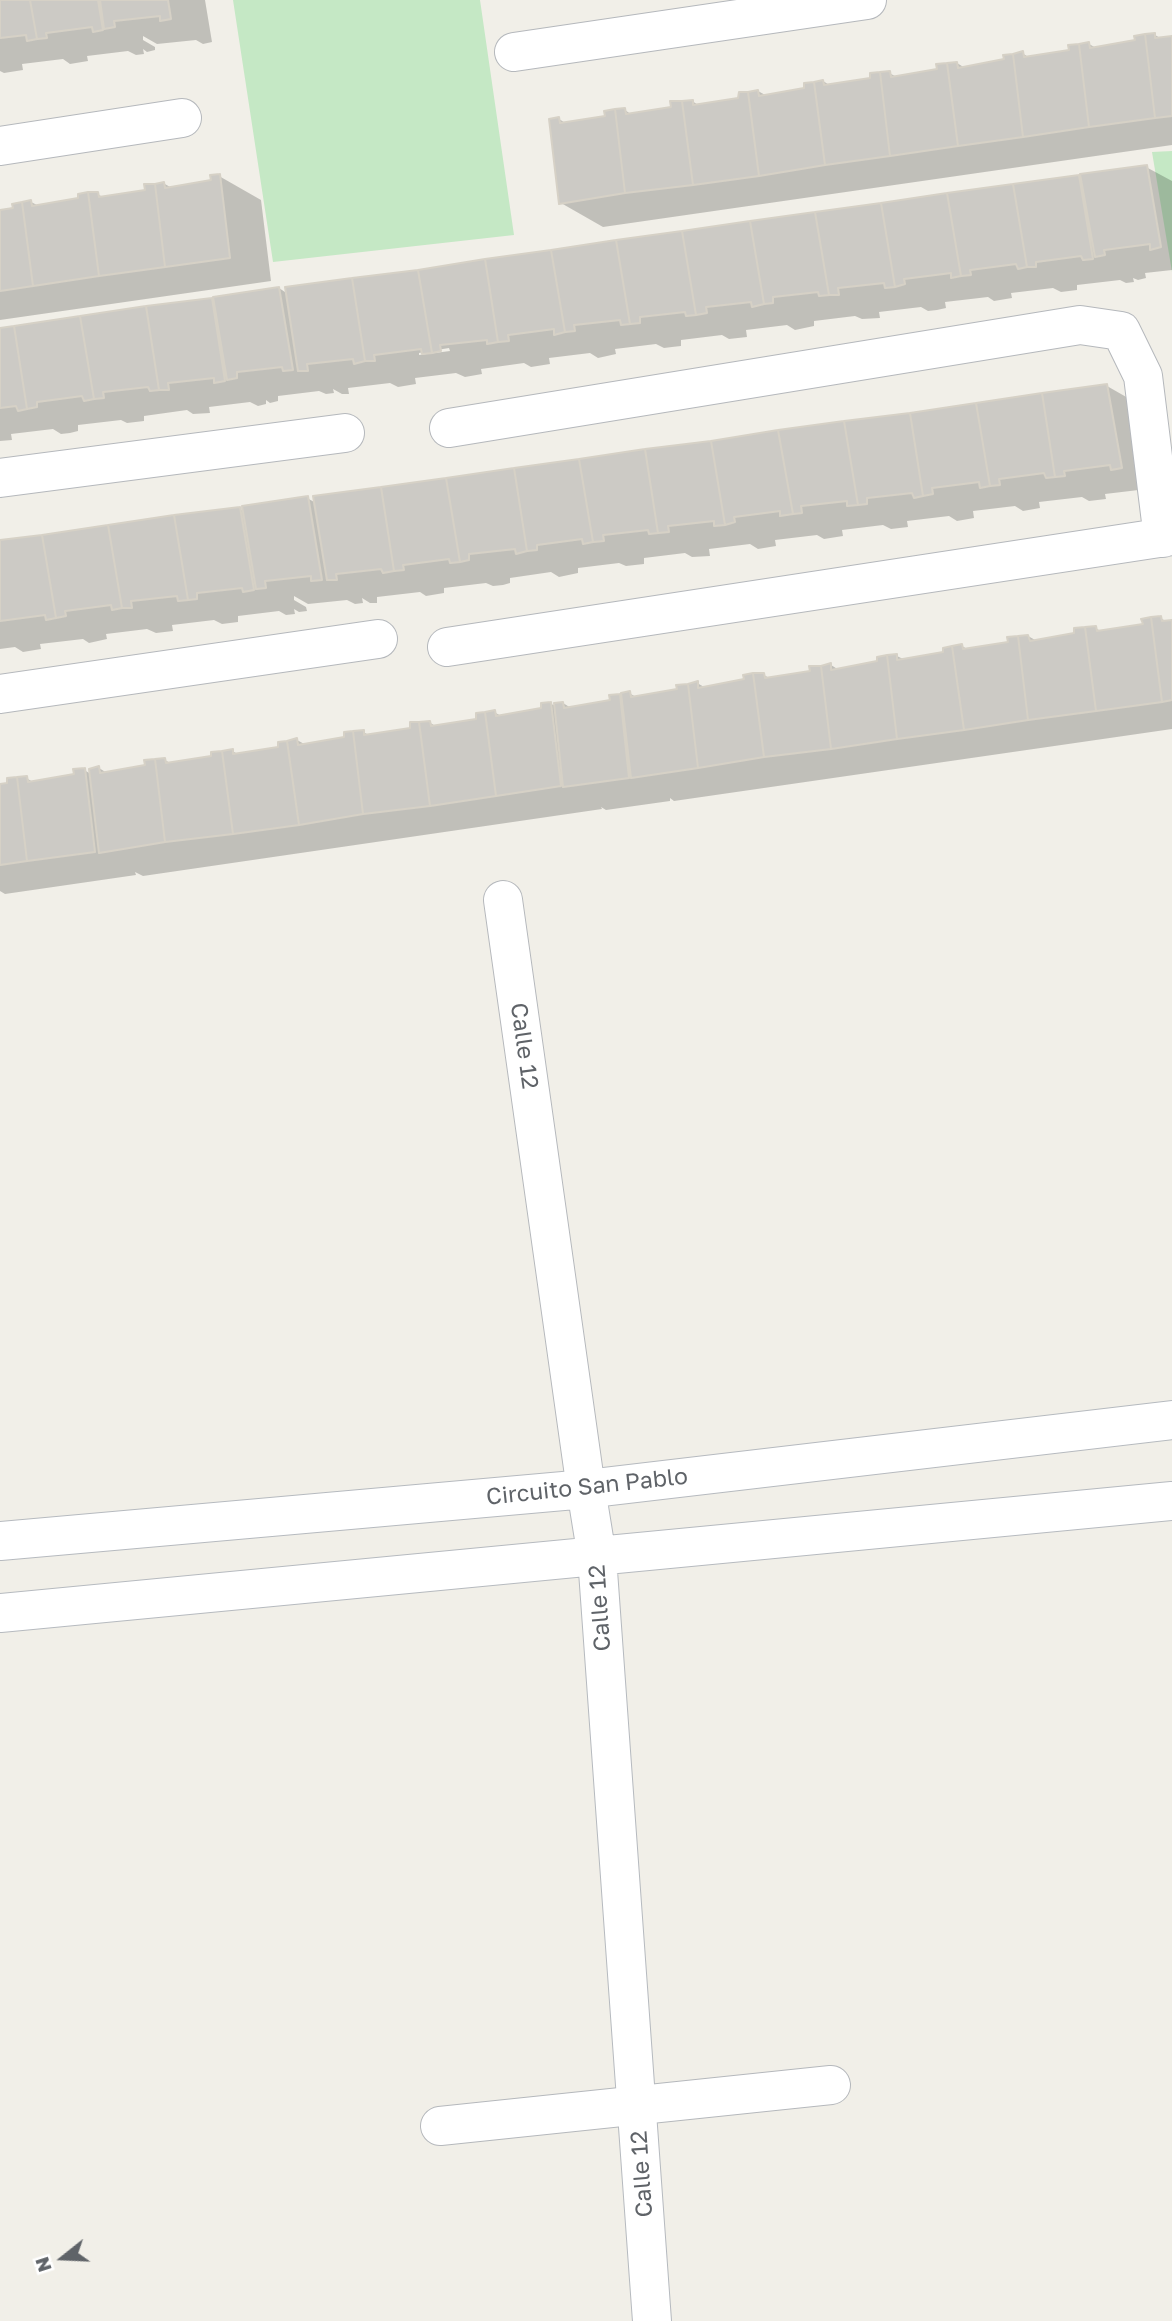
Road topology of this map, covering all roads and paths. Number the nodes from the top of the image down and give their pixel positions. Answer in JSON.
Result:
{"nodes":[{"id":1,"x":867,"y":0,"type":"edge"},
{"id":2,"x":514,"y":52,"type":"dead end"},
{"id":3,"x":183,"y":117,"type":"dead end"},
{"id":4,"x":0,"y":146,"type":"edge"},
{"id":5,"x":449,"y":428,"type":"dead end"},
{"id":6,"x":345,"y":433,"type":"dead end"},
{"id":7,"x":0,"y":478,"type":"edge"},
{"id":8,"x":1168,"y":537,"type":"edge"},
{"id":9,"x":378,"y":639,"type":"dead end"},
{"id":10,"x":447,"y":647,"type":"dead end"},
{"id":11,"x":0,"y":694,"type":"edge"},
{"id":12,"x":503,"y":900,"type":"dead end"},
{"id":13,"x":1172,"y":1420,"type":"edge"},
{"id":14,"x":586,"y":1489,"type":"junction"},
{"id":15,"x":1172,"y":1501,"type":"edge"},
{"id":16,"x":0,"y":1541,"type":"edge"},
{"id":17,"x":597,"y":1557,"type":"junction"},
{"id":18,"x":0,"y":1612,"type":"edge"},
{"id":19,"x":831,"y":2085,"type":"dead end"},
{"id":20,"x":637,"y":2106,"type":"junction"},
{"id":21,"x":440,"y":2126,"type":"dead end"},
{"id":22,"x":652,"y":2321,"type":"edge"}],
"edges":[{"from":1,"to":2,"type":"street"},
{"from":3,"to":4,"type":"street"},
{"from":5,"to":8,"type":"street"},
{"from":6,"to":7,"type":"street"},
{"from":8,"to":10,"type":"street"},
{"from":9,"to":11,"type":"street"},
{"from":12,"to":14,"type":"street","name":"Calle 12"},
{"from":13,"to":14,"type":"street","name":"Circuito San Pablo"},
{"from":14,"to":16,"type":"street","name":"Circuito San Pablo"},
{"from":14,"to":17,"type":"street","name":"Calle 12"},
{"from":15,"to":17,"type":"street"},
{"from":17,"to":18,"type":"street"},
{"from":17,"to":20,"type":"street","name":"Calle 12"},
{"from":19,"to":20,"type":"street"},
{"from":20,"to":21,"type":"street"},
{"from":20,"to":22,"type":"street","name":"Calle 12"}]}
